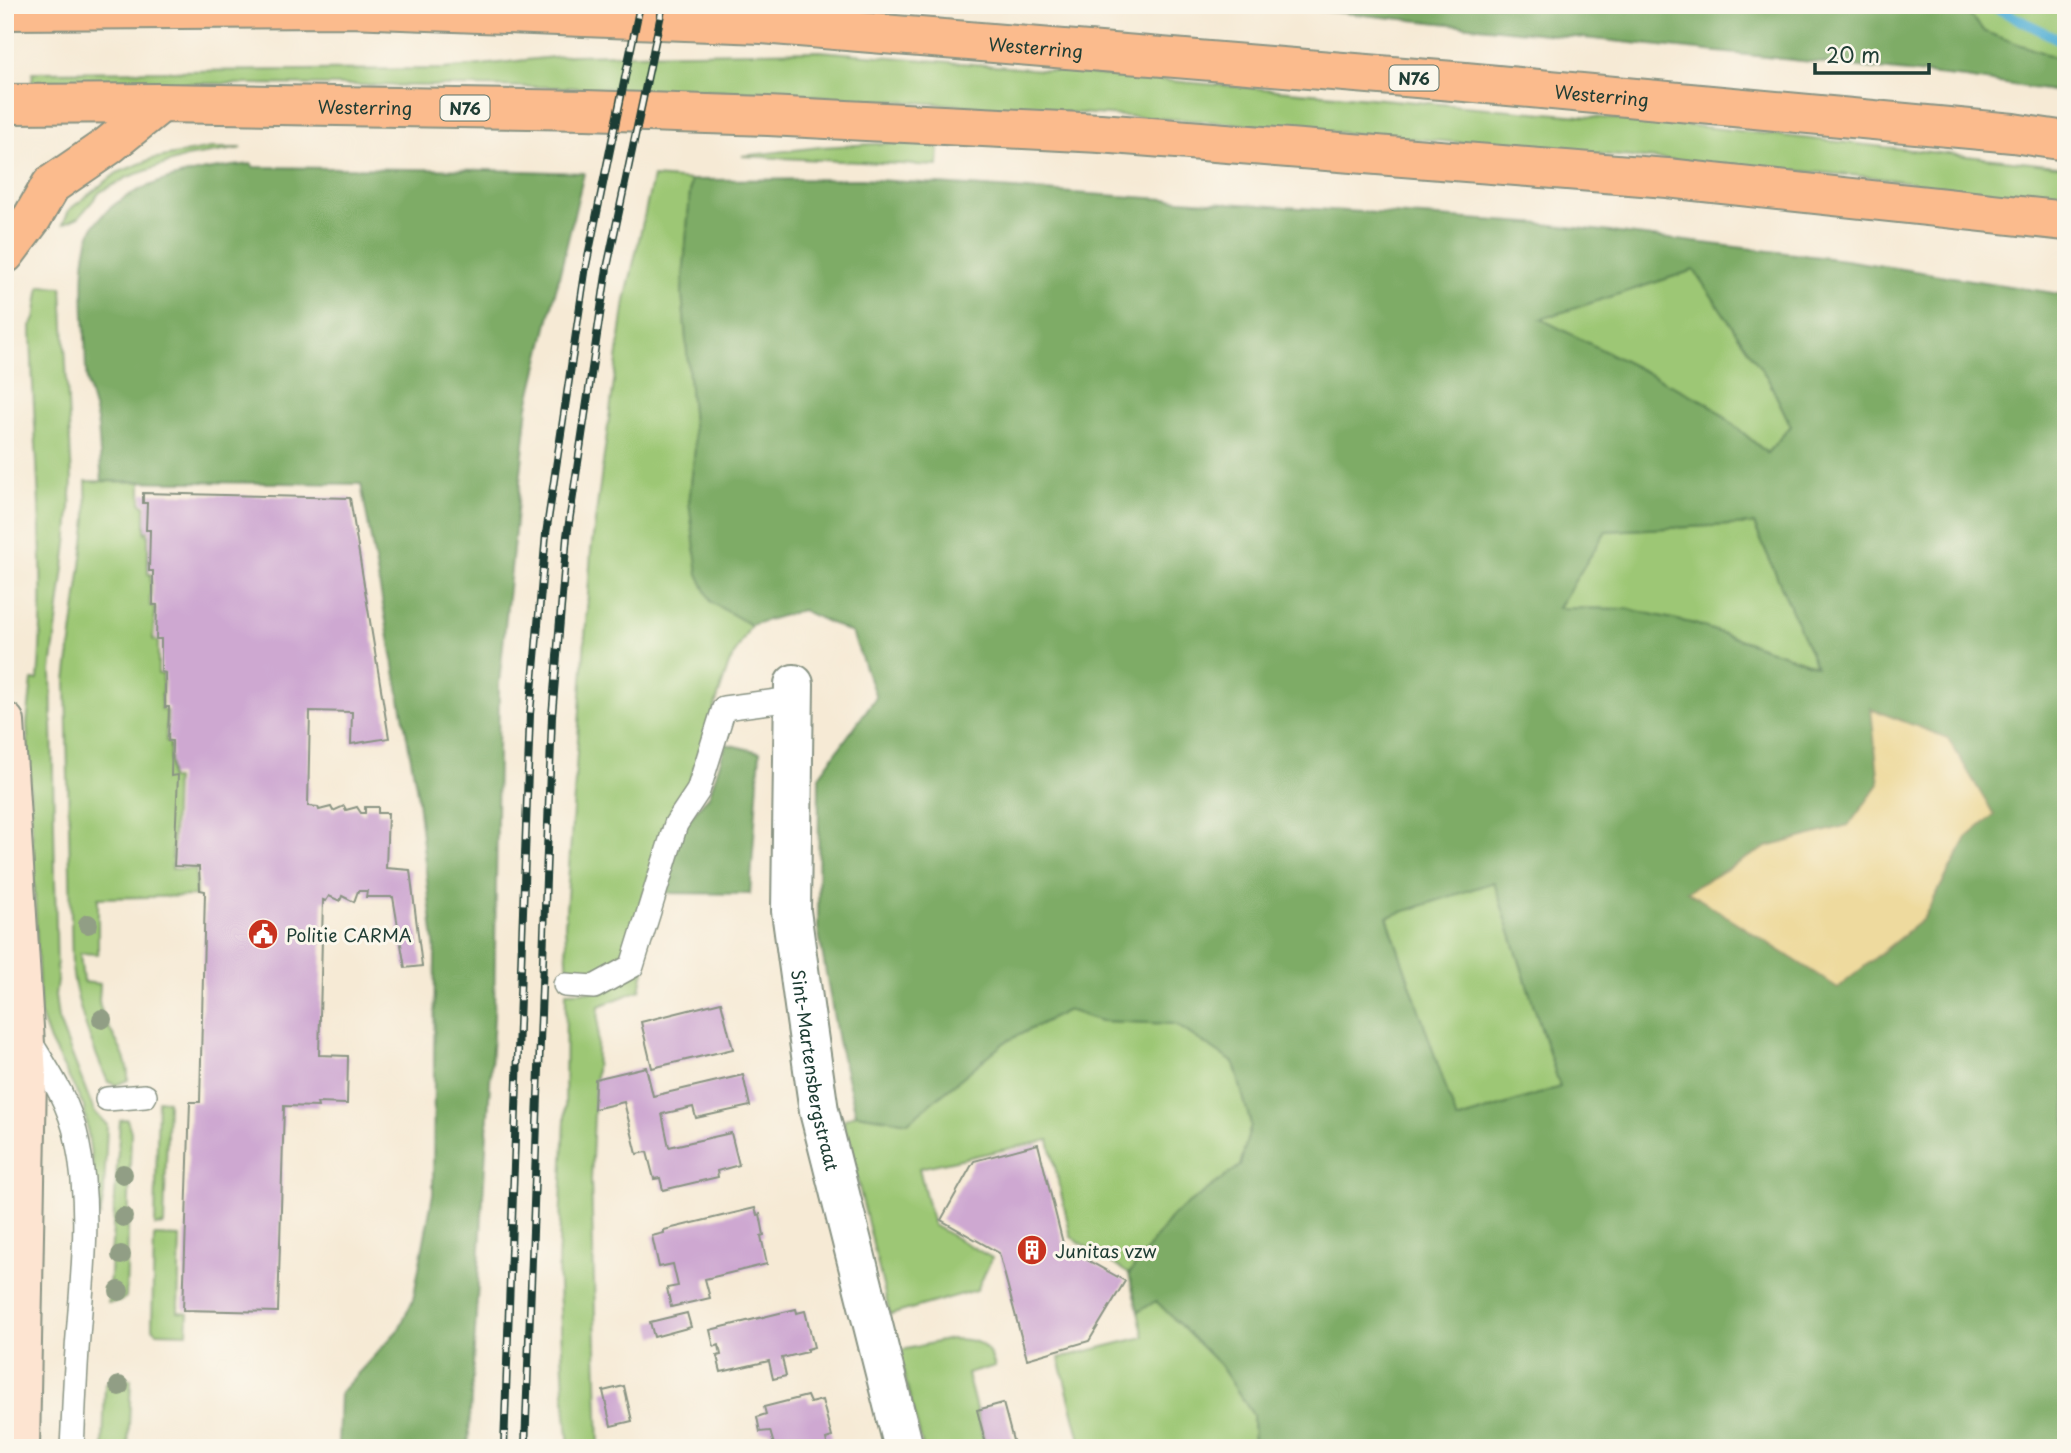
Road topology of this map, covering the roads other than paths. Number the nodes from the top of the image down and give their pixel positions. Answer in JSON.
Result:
{"nodes":[{"id":1,"x":115,"y":7,"type":"edge"},
{"id":2,"x":5,"y":10,"type":"edge"},
{"id":3,"x":161,"y":103,"type":"junction"},
{"id":4,"x":5,"y":104,"type":"edge"},
{"id":5,"x":2066,"y":141,"type":"edge"},
{"id":6,"x":2066,"y":221,"type":"edge"},
{"id":7,"x":5,"y":254,"type":"edge"},
{"id":8,"x":793,"y":691,"type":"joint"},
{"id":9,"x":5,"y":722,"type":"edge"},
{"id":10,"x":565,"y":985,"type":"dead end"},
{"id":11,"x":26,"y":1036,"type":"junction"},
{"id":12,"x":145,"y":1096,"type":"dead end"},
{"id":13,"x":107,"y":1099,"type":"dead end"},
{"id":14,"x":20,"y":1448,"type":"edge"},
{"id":15,"x":72,"y":1448,"type":"edge"},
{"id":16,"x":904,"y":1448,"type":"edge"}],
"edges":[{"from":1,"to":2,"type":"highway","name":"Westerring","number":"N76"},
{"from":1,"to":5,"type":"highway","name":"Westerring","number":"N76"},
{"from":3,"to":4,"type":"highway","name":"Westerring","number":"N76"},
{"from":3,"to":6,"type":"highway","name":"Westerring","number":"N76"},
{"from":3,"to":7,"type":"highway"},
{"from":8,"to":10,"type":"lane"},
{"from":8,"to":16,"type":"street","name":"Sint-Martensbergstraat"},
{"from":9,"to":11,"type":"main road"},
{"from":11,"to":14,"type":"main road"},
{"from":11,"to":15,"type":"lane"},
{"from":12,"to":13,"type":"lane"}]}
